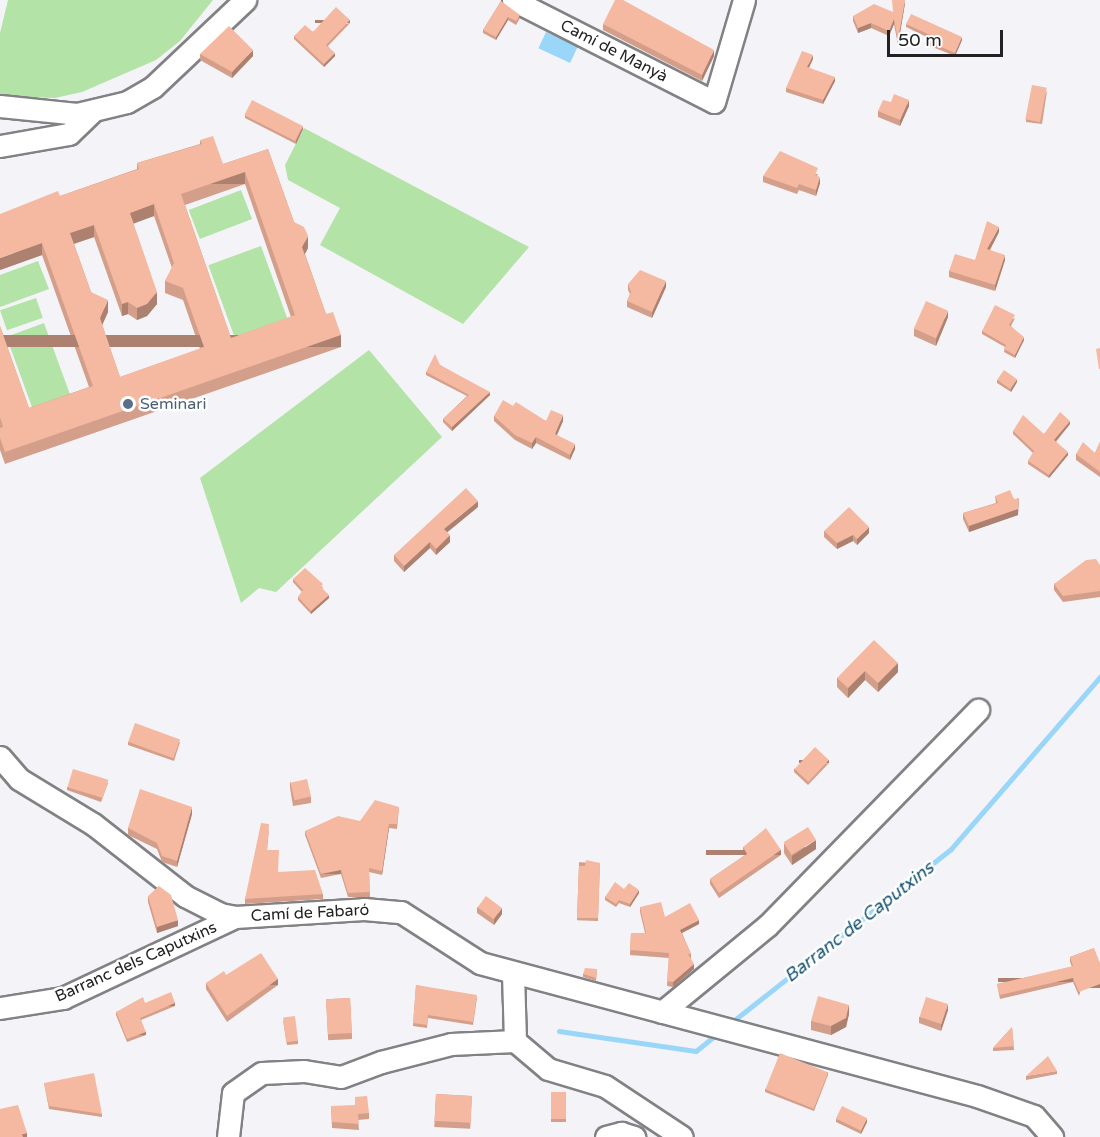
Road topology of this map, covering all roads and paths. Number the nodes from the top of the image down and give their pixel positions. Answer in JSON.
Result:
{"nodes":[{"id":1,"x":245,"y":0,"type":"edge"},
{"id":2,"x":513,"y":0,"type":"edge"},
{"id":3,"x":744,"y":0,"type":"edge"},
{"id":4,"x":0,"y":106,"type":"edge"},
{"id":5,"x":92,"y":112,"type":"junction"},
{"id":6,"x":0,"y":146,"type":"edge"},
{"id":7,"x":978,"y":710,"type":"dead end"},
{"id":8,"x":0,"y":757,"type":"edge"},
{"id":9,"x":235,"y":917,"type":"junction"},
{"id":10,"x":513,"y":974,"type":"junction"},
{"id":11,"x":0,"y":1008,"type":"edge"},
{"id":12,"x":662,"y":1012,"type":"junction"},
{"id":13,"x":515,"y":1041,"type":"junction"},
{"id":14,"x":228,"y":1137,"type":"edge"},
{"id":15,"x":606,"y":1137,"type":"edge"},
{"id":16,"x":634,"y":1137,"type":"edge"},
{"id":17,"x":682,"y":1137,"type":"edge"},
{"id":18,"x":1052,"y":1137,"type":"edge"}],
"edges":[{"from":1,"to":5,"type":"street"},
{"from":2,"to":3,"type":"street","name":"Camí de Manyà"},
{"from":4,"to":5,"type":"street"},
{"from":5,"to":6,"type":"street"},
{"from":7,"to":12,"type":"street"},
{"from":8,"to":9,"type":"street"},
{"from":9,"to":10,"type":"street","name":"Camí de Fabaró"},
{"from":9,"to":11,"type":"street","name":"Barranc dels Caputxins"},
{"from":10,"to":12,"type":"street","name":"Camí de Fabaró"},
{"from":10,"to":13,"type":"street"},
{"from":12,"to":18,"type":"street","name":"Camí de Fabaró"},
{"from":13,"to":14,"type":"street"},
{"from":13,"to":17,"type":"street"},
{"from":15,"to":16,"type":"street"}]}
